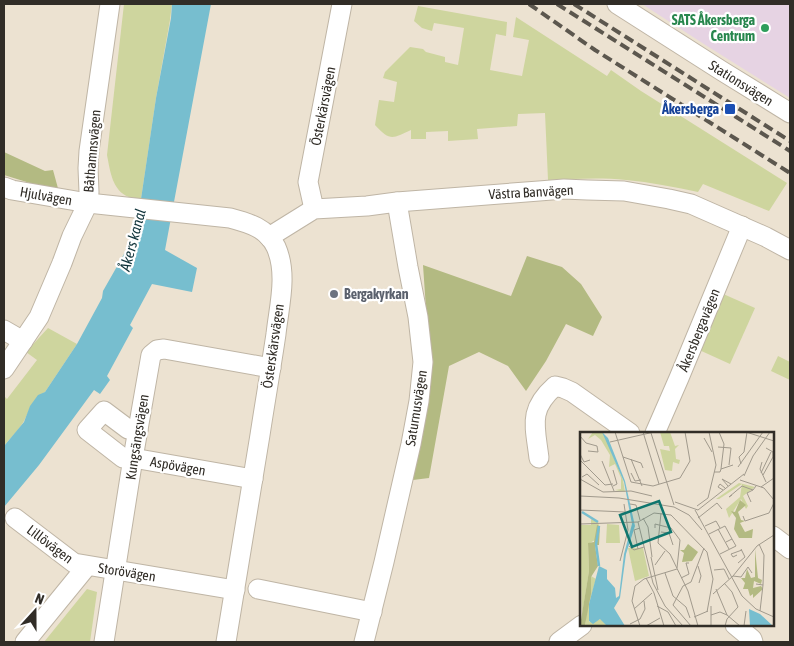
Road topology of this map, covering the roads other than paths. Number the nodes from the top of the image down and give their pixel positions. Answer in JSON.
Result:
{"nodes":[{"id":1,"x":110,"y":4,"type":"edge"},
{"id":2,"x":342,"y":4,"type":"edge"},
{"id":3,"x":617,"y":4,"type":"edge"},
{"id":4,"x":790,"y":113,"type":"edge"},
{"id":5,"x":4,"y":187,"type":"edge"},
{"id":6,"x":397,"y":202,"type":"junction"},
{"id":7,"x":88,"y":203,"type":"junction"},
{"id":8,"x":314,"y":209,"type":"junction"},
{"id":9,"x":742,"y":226,"type":"junction"},
{"id":10,"x":269,"y":237,"type":"junction"},
{"id":11,"x":790,"y":250,"type":"edge"},
{"id":12,"x":4,"y":330,"type":"edge"},
{"id":13,"x":23,"y":341,"type":"junction"},
{"id":14,"x":271,"y":368,"type":"junction"},
{"id":15,"x":4,"y":369,"type":"edge"},
{"id":16,"x":138,"y":430,"type":"junction"},
{"id":17,"x":627,"y":432,"type":"edge"},
{"id":18,"x":656,"y":432,"type":"edge"},
{"id":19,"x":133,"y":458,"type":"junction"},
{"id":20,"x":539,"y":458,"type":"dead end"},
{"id":21,"x":253,"y":479,"type":"junction"},
{"id":22,"x":15,"y":518,"type":"dead end"},
{"id":23,"x":774,"y":537,"type":"edge"},
{"id":24,"x":790,"y":549,"type":"edge"},
{"id":25,"x":87,"y":566,"type":"junction"},
{"id":26,"x":115,"y":570,"type":"junction"},
{"id":27,"x":258,"y":589,"type":"dead end"},
{"id":28,"x":235,"y":590,"type":"junction"},
{"id":29,"x":372,"y":612,"type":"junction"},
{"id":30,"x":581,"y":626,"type":"edge"},
{"id":31,"x":737,"y":626,"type":"edge"},
{"id":32,"x":25,"y":642,"type":"edge"},
{"id":33,"x":104,"y":642,"type":"edge"},
{"id":34,"x":226,"y":642,"type":"edge"},
{"id":35,"x":364,"y":642,"type":"edge"},
{"id":36,"x":560,"y":642,"type":"edge"},
{"id":37,"x":753,"y":642,"type":"edge"}],
"edges":[{"from":1,"to":7,"type":"street","name":"Båthamnsvägen"},
{"from":2,"to":8,"type":"street","name":"Österkärsvägen"},
{"from":3,"to":4,"type":"street","name":"Stationsvägen"},
{"from":5,"to":7,"type":"street","name":"Hjulvägen"},
{"from":6,"to":8,"type":"street","name":"Västra Banvägen"},
{"from":6,"to":9,"type":"street","name":"Västra Banvägen"},
{"from":6,"to":29,"type":"street","name":"Saturnusvägen"},
{"from":7,"to":10,"type":"street","name":"Österskärsvägen"},
{"from":7,"to":13,"type":"street","name":"Båthamnsvägen"},
{"from":8,"to":10,"type":"street","name":"Västra Banvägen"},
{"from":9,"to":11,"type":"street","name":"Västra Banvägen"},
{"from":9,"to":18,"type":"street","name":"Åkersbergavägen"},
{"from":10,"to":14,"type":"street","name":"Österskärsvägen"},
{"from":12,"to":13,"type":"street"},
{"from":13,"to":15,"type":"street","name":"Båthamnsvägen"},
{"from":14,"to":16,"type":"street","name":"Kungsängsvägen"},
{"from":14,"to":21,"type":"street","name":"Österskärsvägen"},
{"from":16,"to":19,"type":"street","name":"Kungsängsvägen"},
{"from":16,"to":19,"type":"street","name":"Aspövägen"},
{"from":17,"to":20,"type":"street"},
{"from":19,"to":21,"type":"street","name":"Aspövägen"},
{"from":19,"to":26,"type":"street","name":"Kungsängsvägen"},
{"from":21,"to":28,"type":"street","name":"Österskärsvägen"},
{"from":22,"to":25,"type":"street","name":"Lillövägen"},
{"from":23,"to":24,"type":"street"},
{"from":25,"to":26,"type":"street","name":"Storövägen"},
{"from":25,"to":32,"type":"street","name":"Storövägen"},
{"from":26,"to":28,"type":"street","name":"Storövägen"},
{"from":26,"to":33,"type":"street","name":"Kungsängsvägen"},
{"from":27,"to":29,"type":"street"},
{"from":28,"to":34,"type":"street","name":"Österskärsvägen"},
{"from":29,"to":35,"type":"street","name":"Saturnusvägen"},
{"from":30,"to":36,"type":"street"},
{"from":31,"to":37,"type":"street"}]}
